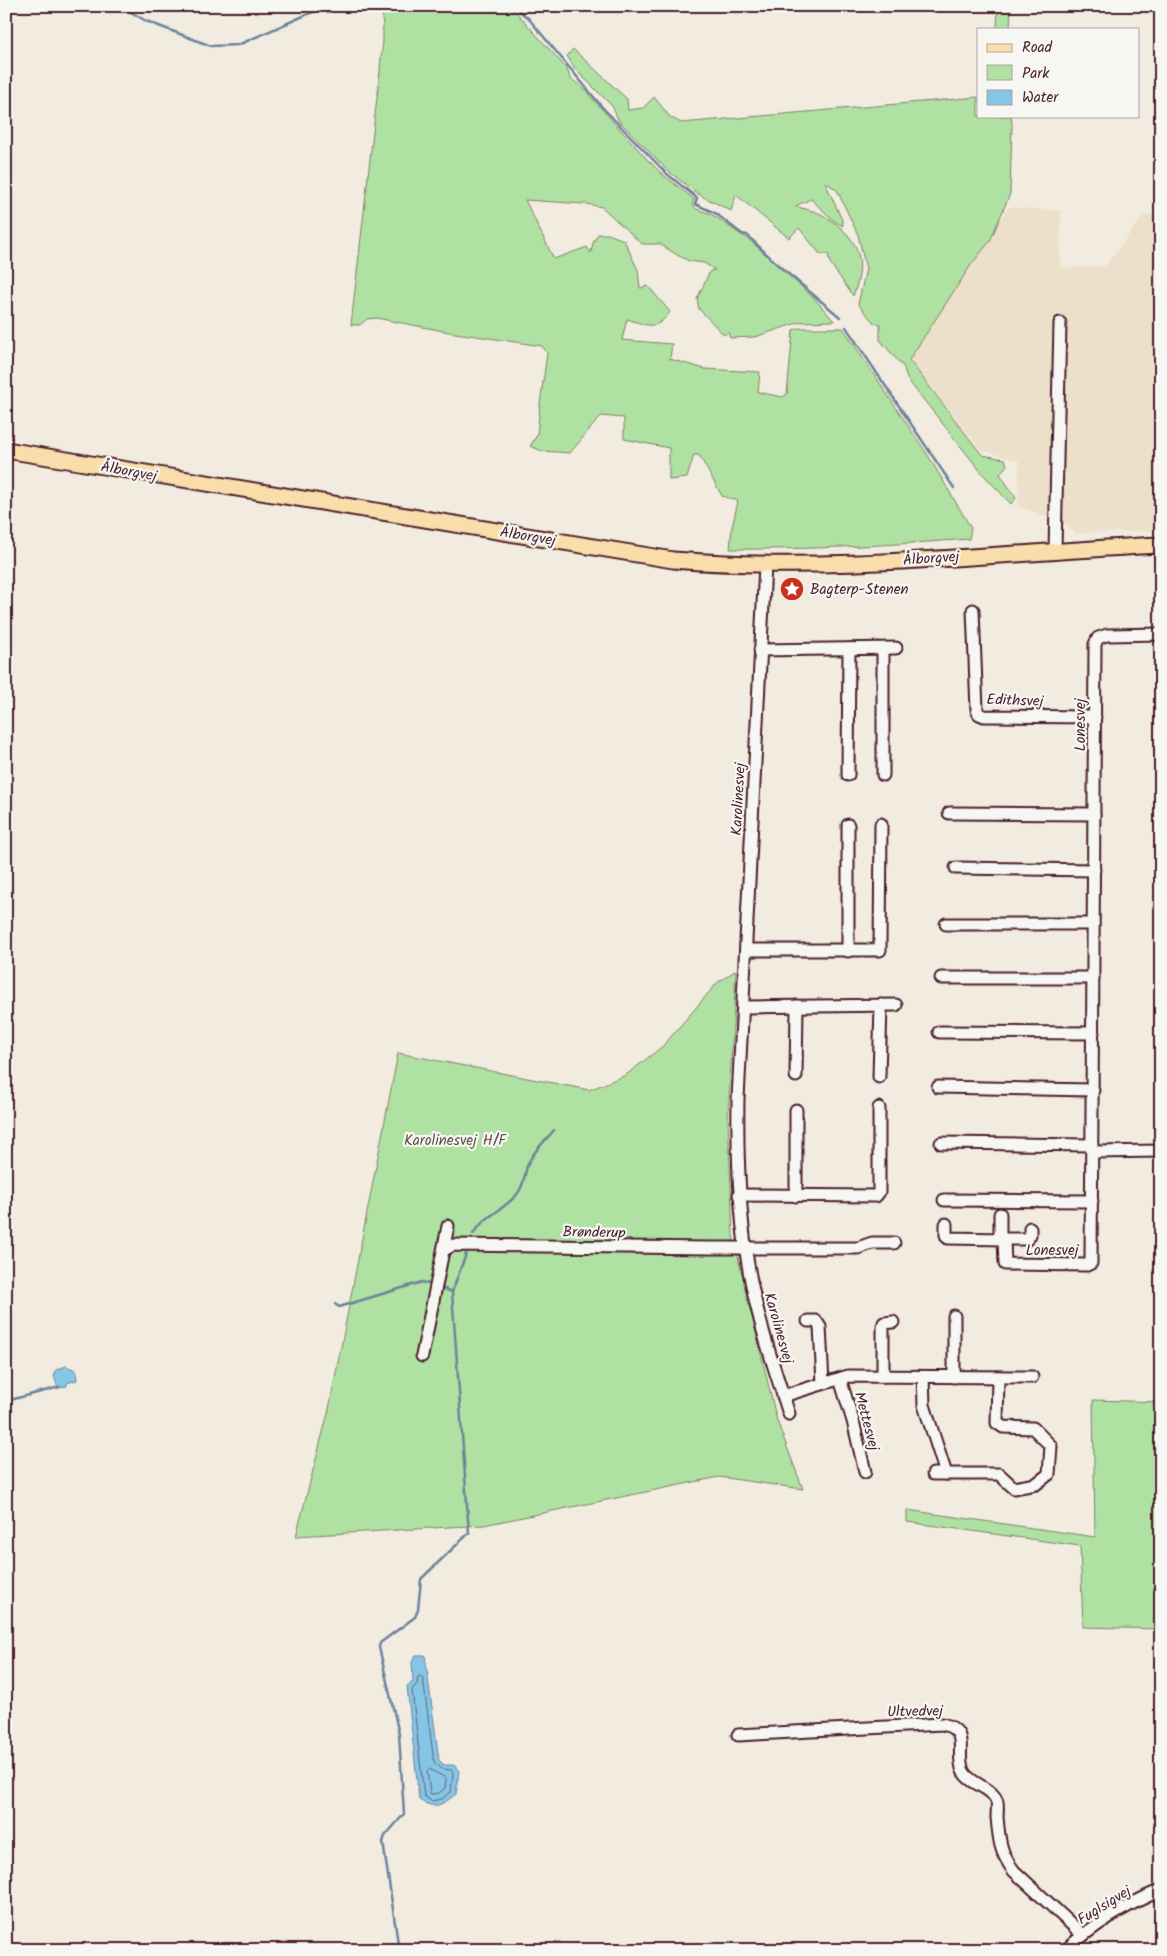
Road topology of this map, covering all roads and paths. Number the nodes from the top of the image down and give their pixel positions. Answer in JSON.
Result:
{"nodes":[{"id":1,"x":1060,"y":323,"type":"dead end"},
{"id":2,"x":6,"y":450,"type":"edge"},
{"id":3,"x":1161,"y":545,"type":"edge"},
{"id":4,"x":1055,"y":550,"type":"junction"},
{"id":5,"x":765,"y":565,"type":"junction"},
{"id":6,"x":973,"y":610,"type":"dead end"},
{"id":7,"x":1161,"y":634,"type":"edge"},
{"id":8,"x":896,"y":648,"type":"dead end"},
{"id":9,"x":849,"y":649,"type":"junction"},
{"id":10,"x":884,"y":649,"type":"junction"},
{"id":11,"x":760,"y":650,"type":"junction"},
{"id":12,"x":1095,"y":717,"type":"junction"},
{"id":13,"x":848,"y":775,"type":"dead end"},
{"id":14,"x":883,"y":775,"type":"dead end"},
{"id":15,"x":948,"y":813,"type":"dead end"},
{"id":16,"x":1094,"y":814,"type":"junction"},
{"id":17,"x":881,"y":824,"type":"dead end"},
{"id":18,"x":848,"y":825,"type":"dead end"},
{"id":19,"x":956,"y":868,"type":"dead end"},
{"id":20,"x":1094,"y":870,"type":"junction"},
{"id":21,"x":946,"y":924,"type":"dead end"},
{"id":22,"x":1094,"y":924,"type":"junction"},
{"id":23,"x":746,"y":950,"type":"junction"},
{"id":24,"x":848,"y":951,"type":"junction"},
{"id":25,"x":941,"y":978,"type":"dead end"},
{"id":26,"x":1093,"y":978,"type":"junction"},
{"id":27,"x":881,"y":1005,"type":"junction"},
{"id":28,"x":896,"y":1005,"type":"dead end"},
{"id":29,"x":743,"y":1006,"type":"junction"},
{"id":30,"x":796,"y":1006,"type":"junction"},
{"id":31,"x":939,"y":1032,"type":"dead end"},
{"id":32,"x":1093,"y":1033,"type":"junction"},
{"id":33,"x":796,"y":1076,"type":"dead end"},
{"id":34,"x":879,"y":1077,"type":"dead end"},
{"id":35,"x":938,"y":1087,"type":"dead end"},
{"id":36,"x":1093,"y":1090,"type":"junction"},
{"id":37,"x":879,"y":1108,"type":"dead end"},
{"id":38,"x":796,"y":1110,"type":"dead end"},
{"id":39,"x":941,"y":1143,"type":"dead end"},
{"id":40,"x":1092,"y":1148,"type":"junction"},
{"id":41,"x":1161,"y":1152,"type":"edge"},
{"id":42,"x":739,"y":1195,"type":"junction"},
{"id":43,"x":796,"y":1196,"type":"junction"},
{"id":44,"x":944,"y":1200,"type":"dead end"},
{"id":45,"x":1092,"y":1201,"type":"junction"},
{"id":46,"x":1000,"y":1214,"type":"dead end"},
{"id":47,"x":946,"y":1224,"type":"dead end"},
{"id":48,"x":448,"y":1226,"type":"dead end"},
{"id":49,"x":1030,"y":1228,"type":"dead end"},
{"id":50,"x":1002,"y":1239,"type":"junction"},
{"id":51,"x":894,"y":1243,"type":"dead end"},
{"id":52,"x":745,"y":1249,"type":"junction"},
{"id":53,"x":444,"y":1250,"type":"junction"},
{"id":54,"x":954,"y":1316,"type":"dead end"},
{"id":55,"x":808,"y":1321,"type":"dead end"},
{"id":56,"x":893,"y":1322,"type":"dead end"},
{"id":57,"x":422,"y":1356,"type":"dead end"},
{"id":58,"x":883,"y":1376,"type":"junction"},
{"id":59,"x":923,"y":1377,"type":"junction"},
{"id":60,"x":954,"y":1377,"type":"junction"},
{"id":61,"x":998,"y":1377,"type":"junction"},
{"id":62,"x":1032,"y":1377,"type":"dead end"},
{"id":63,"x":840,"y":1379,"type":"junction"},
{"id":64,"x":823,"y":1383,"type":"junction"},
{"id":65,"x":783,"y":1396,"type":"junction"},
{"id":66,"x":789,"y":1414,"type":"dead end"},
{"id":67,"x":865,"y":1472,"type":"dead end"},
{"id":68,"x":933,"y":1474,"type":"dead end"},
{"id":69,"x":946,"y":1474,"type":"junction"},
{"id":70,"x":738,"y":1735,"type":"dead end"},
{"id":71,"x":1161,"y":1890,"type":"edge"},
{"id":72,"x":1082,"y":1935,"type":"junction"},
{"id":73,"x":1066,"y":1950,"type":"edge"}],
"edges":[{"from":1,"to":4,"type":"street"},
{"from":2,"to":5,"type":"main road","name":"Ålborgvej"},
{"from":3,"to":4,"type":"main road","name":"Ålborgvej"},
{"from":4,"to":5,"type":"main road","name":"Ålborgvej"},
{"from":5,"to":11,"type":"street","name":"Karolinesvej"},
{"from":6,"to":12,"type":"street","name":"Edithsvej"},
{"from":7,"to":12,"type":"street","name":"Lonesvej"},
{"from":8,"to":10,"type":"street"},
{"from":9,"to":10,"type":"street"},
{"from":9,"to":11,"type":"street"},
{"from":9,"to":13,"type":"street"},
{"from":10,"to":14,"type":"street"},
{"from":11,"to":23,"type":"street","name":"Karolinesvej"},
{"from":12,"to":16,"type":"street","name":"Lonesvej"},
{"from":15,"to":16,"type":"street"},
{"from":16,"to":20,"type":"street","name":"Lonesvej"},
{"from":17,"to":24,"type":"street"},
{"from":18,"to":24,"type":"street"},
{"from":19,"to":20,"type":"street"},
{"from":20,"to":22,"type":"street","name":"Lonesvej"},
{"from":21,"to":22,"type":"street"},
{"from":22,"to":26,"type":"street","name":"Lonesvej"},
{"from":23,"to":24,"type":"street"},
{"from":23,"to":29,"type":"street","name":"Karolinesvej"},
{"from":25,"to":26,"type":"street"},
{"from":26,"to":32,"type":"street","name":"Lonesvej"},
{"from":27,"to":28,"type":"street"},
{"from":27,"to":30,"type":"street"},
{"from":27,"to":34,"type":"street"},
{"from":29,"to":30,"type":"street"},
{"from":29,"to":42,"type":"street","name":"Karolinesvej"},
{"from":30,"to":33,"type":"street"},
{"from":31,"to":32,"type":"street"},
{"from":32,"to":36,"type":"street","name":"Lonesvej"},
{"from":35,"to":36,"type":"street"},
{"from":36,"to":40,"type":"street","name":"Lonesvej"},
{"from":37,"to":43,"type":"street"},
{"from":38,"to":43,"type":"street"},
{"from":39,"to":40,"type":"street"},
{"from":40,"to":41,"type":"street"},
{"from":40,"to":45,"type":"street","name":"Lonesvej"},
{"from":42,"to":43,"type":"street"},
{"from":42,"to":52,"type":"street","name":"Karolinesvej"},
{"from":44,"to":45,"type":"street"},
{"from":45,"to":50,"type":"street","name":"Lonesvej"},
{"from":46,"to":50,"type":"street","name":"Lonesvej"},
{"from":47,"to":50,"type":"street","name":"Lonesvej"},
{"from":48,"to":53,"type":"street"},
{"from":49,"to":50,"type":"street","name":"Lonesvej"},
{"from":51,"to":52,"type":"street"},
{"from":52,"to":53,"type":"street","name":"Brønderup"},
{"from":52,"to":65,"type":"street","name":"Karolinesvej"},
{"from":53,"to":57,"type":"street"},
{"from":54,"to":60,"type":"street"},
{"from":55,"to":64,"type":"street"},
{"from":56,"to":58,"type":"street","name":"Mettesvej"},
{"from":58,"to":59,"type":"street","name":"Mettesvej"},
{"from":58,"to":63,"type":"street","name":"Mettesvej"},
{"from":59,"to":60,"type":"street","name":"Mettesvej"},
{"from":59,"to":69,"type":"street"},
{"from":60,"to":61,"type":"street","name":"Mettesvej"},
{"from":61,"to":62,"type":"street","name":"Mettesvej"},
{"from":61,"to":69,"type":"street"},
{"from":63,"to":64,"type":"street","name":"Mettesvej"},
{"from":63,"to":67,"type":"street","name":"Mettesvej"},
{"from":64,"to":65,"type":"street","name":"Mettesvej"},
{"from":65,"to":66,"type":"street","name":"Karolinesvej"},
{"from":68,"to":69,"type":"street"},
{"from":70,"to":72,"type":"street","name":"Ultvedvej"},
{"from":71,"to":72,"type":"street","name":"Fuglsigvej"},
{"from":72,"to":73,"type":"street","name":"Fuglsigvej"}]}
